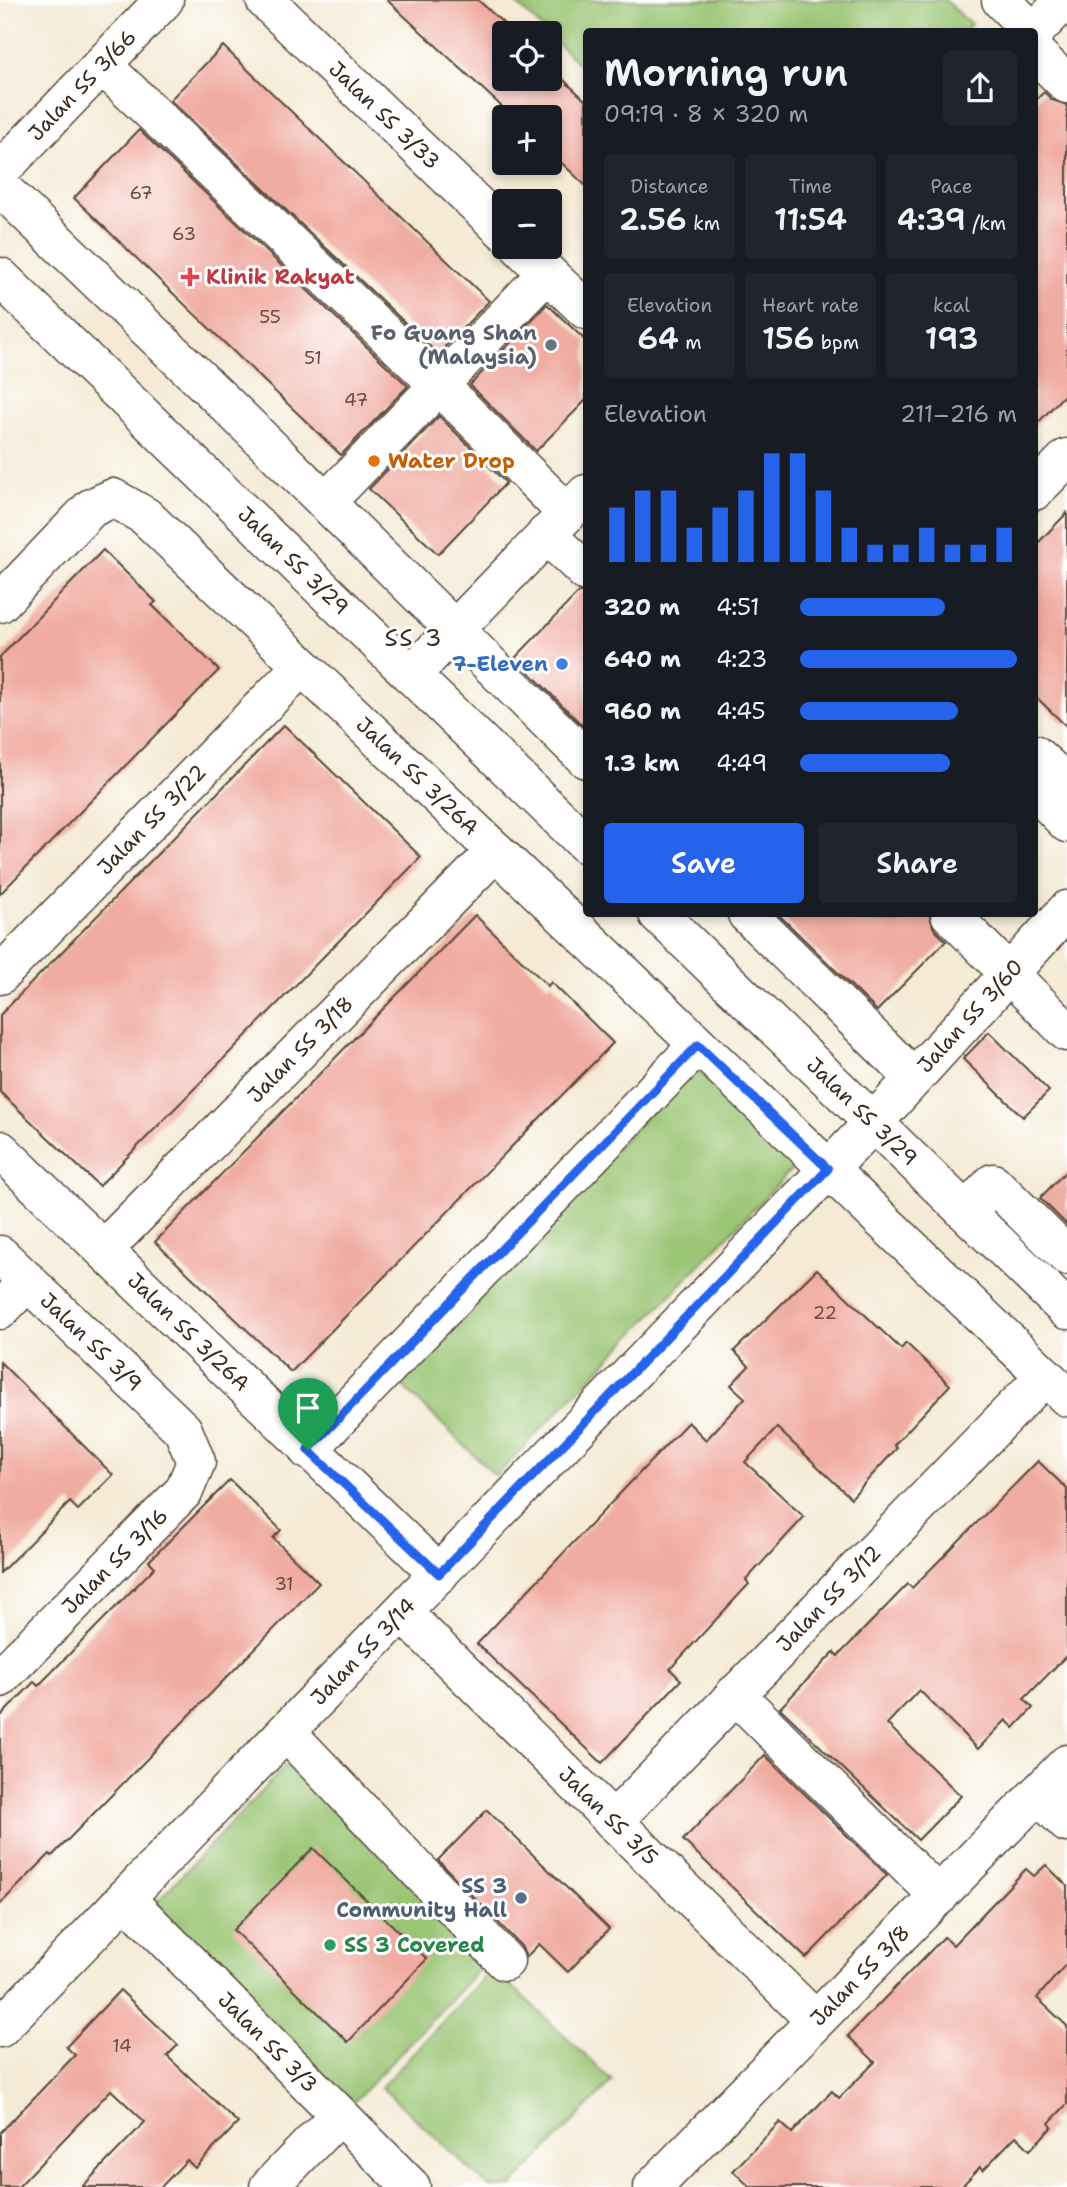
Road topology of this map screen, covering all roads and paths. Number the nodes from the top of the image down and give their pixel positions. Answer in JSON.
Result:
{"nodes":[{"id":1,"x":164,"y":0,"type":"edge"},
{"id":2,"x":265,"y":0,"type":"edge"},
{"id":3,"x":1000,"y":0,"type":"edge"},
{"id":4,"x":1045,"y":15,"type":"edge"},
{"id":5,"x":1038,"y":56,"type":"edge"},
{"id":6,"x":102,"y":65,"type":"junction"},
{"id":7,"x":1067,"y":84,"type":"edge"},
{"id":8,"x":0,"y":171,"type":"edge"},
{"id":9,"x":0,"y":187,"type":"edge"},
{"id":10,"x":492,"y":220,"type":"edge"},
{"id":11,"x":532,"y":259,"type":"edge"},
{"id":12,"x":547,"y":273,"type":"junction"},
{"id":13,"x":0,"y":277,"type":"edge"},
{"id":14,"x":583,"y":307,"type":"edge"},
{"id":15,"x":439,"y":385,"type":"junction"},
{"id":16,"x":1067,"y":458,"type":"edge"},
{"id":17,"x":1038,"y":487,"type":"edge"},
{"id":18,"x":326,"y":502,"type":"junction"},
{"id":19,"x":567,"y":514,"type":"edge"},
{"id":20,"x":583,"y":563,"type":"edge"},
{"id":21,"x":0,"y":603,"type":"edge"},
{"id":22,"x":453,"y":631,"type":"junction"},
{"id":23,"x":302,"y":666,"type":"junction"},
{"id":24,"x":411,"y":675,"type":"junction"},
{"id":25,"x":583,"y":756,"type":"edge"},
{"id":26,"x":1038,"y":758,"type":"edge"},
{"id":27,"x":1067,"y":784,"type":"edge"},
{"id":28,"x":1038,"y":793,"type":"edge"},
{"id":29,"x":1067,"y":823,"type":"edge"},
{"id":30,"x":583,"y":841,"type":"edge"},
{"id":31,"x":496,"y":851,"type":"junction"},
{"id":32,"x":1067,"y":910,"type":"edge"},
{"id":33,"x":661,"y":917,"type":"edge"},
{"id":34,"x":750,"y":917,"type":"edge"},
{"id":35,"x":953,"y":917,"type":"edge"},
{"id":36,"x":0,"y":975,"type":"edge"},
{"id":37,"x":1008,"y":975,"type":"junction"},
{"id":38,"x":1067,"y":1032,"type":"edge"},
{"id":39,"x":698,"y":1045,"type":"junction"},
{"id":40,"x":914,"y":1077,"type":"junction"},
{"id":41,"x":874,"y":1122,"type":"junction"},
{"id":42,"x":0,"y":1150,"type":"edge"},
{"id":43,"x":828,"y":1169,"type":"junction"},
{"id":44,"x":966,"y":1212,"type":"junction"},
{"id":45,"x":104,"y":1249,"type":"junction"},
{"id":46,"x":0,"y":1255,"type":"edge"},
{"id":47,"x":1067,"y":1256,"type":"edge"},
{"id":48,"x":28,"y":1281,"type":"junction"},
{"id":49,"x":0,"y":1310,"type":"edge"},
{"id":50,"x":1067,"y":1310,"type":"edge"},
{"id":51,"x":1056,"y":1387,"type":"edge"},
{"id":52,"x":183,"y":1430,"type":"joint"},
{"id":53,"x":308,"y":1450,"type":"junction"},
{"id":54,"x":439,"y":1574,"type":"junction"},
{"id":55,"x":402,"y":1612,"type":"junction"},
{"id":56,"x":0,"y":1678,"type":"edge"},
{"id":57,"x":735,"y":1694,"type":"junction"},
{"id":58,"x":286,"y":1732,"type":"junction"},
{"id":59,"x":1067,"y":1764,"type":"edge"},
{"id":60,"x":1038,"y":1794,"type":"junction"},
{"id":61,"x":613,"y":1821,"type":"junction"},
{"id":62,"x":1067,"y":1823,"type":"edge"},
{"id":63,"x":939,"y":1896,"type":"junction"},
{"id":64,"x":125,"y":1898,"type":"junction"},
{"id":65,"x":505,"y":1961,"type":"dead end"},
{"id":66,"x":816,"y":2020,"type":"junction"},
{"id":67,"x":0,"y":2028,"type":"edge"},
{"id":68,"x":339,"y":2115,"type":"junction"},
{"id":69,"x":269,"y":2187,"type":"edge"},
{"id":70,"x":411,"y":2187,"type":"edge"},
{"id":71,"x":653,"y":2187,"type":"edge"}],
"edges":[{"from":1,"to":6,"type":"street","name":"Jalan SS 3/66"},
{"from":2,"to":10,"type":"street","name":"Jalan SS 3/33"},
{"from":3,"to":4,"type":"street"},
{"from":5,"to":7,"type":"street"},
{"from":6,"to":8,"type":"street","name":"Jalan SS 3/66"},
{"from":6,"to":15,"type":"street"},
{"from":9,"to":18,"type":"street"},
{"from":11,"to":12,"type":"street"},
{"from":12,"to":14,"type":"street"},
{"from":12,"to":15,"type":"street"},
{"from":13,"to":24,"type":"street","name":"Jalan SS 3/29"},
{"from":15,"to":18,"type":"street"},
{"from":15,"to":19,"type":"street"},
{"from":16,"to":17,"type":"street"},
{"from":18,"to":22,"type":"street"},
{"from":19,"to":20,"type":"street"},
{"from":19,"to":22,"type":"street"},
{"from":21,"to":23,"type":"street","name":"Jalan SS 3/26A"},
{"from":22,"to":24,"type":"street"},
{"from":22,"to":25,"type":"street"},
{"from":23,"to":31,"type":"street","name":"Jalan SS 3/26A"},
{"from":23,"to":36,"type":"street","name":"Jalan SS 3/22"},
{"from":24,"to":30,"type":"street","name":"Jalan SS 3/29"},
{"from":26,"to":27,"type":"street"},
{"from":28,"to":29,"type":"street"},
{"from":31,"to":39,"type":"street","name":"Jalan SS 3/26A"},
{"from":31,"to":45,"type":"street","name":"Jalan SS 3/18"},
{"from":32,"to":37,"type":"street","name":"Jalan SS 3/60"},
{"from":33,"to":41,"type":"street","name":"Jalan SS 3/29"},
{"from":34,"to":40,"type":"street"},
{"from":35,"to":37,"type":"street"},
{"from":37,"to":38,"type":"street"},
{"from":37,"to":40,"type":"street","name":"Jalan SS 3/60"},
{"from":39,"to":43,"type":"street","name":"Jalan SS 3/26A"},
{"from":39,"to":53,"type":"street"},
{"from":40,"to":41,"type":"street","name":"Jalan SS 3/60"},
{"from":41,"to":43,"type":"street","name":"Jalan SS 3/14"},
{"from":41,"to":44,"type":"street","name":"Jalan SS 3/29"},
{"from":42,"to":45,"type":"street","name":"Jalan SS 3/26A"},
{"from":43,"to":51,"type":"street","name":"Jalan SS 3/26A"},
{"from":43,"to":54,"type":"street","name":"Jalan SS 3/14"},
{"from":44,"to":47,"type":"street"},
{"from":44,"to":50,"type":"street","name":"Jalan SS 3/29"},
{"from":45,"to":53,"type":"street","name":"Jalan SS 3/26A"},
{"from":46,"to":48,"type":"street","name":"Jalan SS 3/9"},
{"from":48,"to":49,"type":"street"},
{"from":48,"to":52,"type":"street","name":"Jalan SS 3/9"},
{"from":51,"to":57,"type":"street","name":"Jalan SS 3/12"},
{"from":52,"to":56,"type":"street","name":"Jalan SS 3/16"},
{"from":53,"to":54,"type":"street","name":"Jalan SS 3/26A"},
{"from":54,"to":55,"type":"street","name":"Jalan SS 3/14"},
{"from":55,"to":58,"type":"street","name":"Jalan SS 3/14"},
{"from":55,"to":61,"type":"street","name":"Jalan SS 3/5"},
{"from":57,"to":61,"type":"street","name":"Jalan SS 3/12"},
{"from":57,"to":63,"type":"street"},
{"from":58,"to":64,"type":"street","name":"Jalan SS 3/14"},
{"from":58,"to":65,"type":"street"},
{"from":59,"to":60,"type":"street","name":"Jalan SS 3/8"},
{"from":60,"to":62,"type":"street"},
{"from":60,"to":63,"type":"street","name":"Jalan SS 3/8"},
{"from":61,"to":66,"type":"street","name":"Jalan SS 3/5"},
{"from":63,"to":66,"type":"street","name":"Jalan SS 3/8"},
{"from":64,"to":67,"type":"street","name":"Jalan SS 3/14"},
{"from":64,"to":68,"type":"street","name":"Jalan SS 3/3"},
{"from":66,"to":71,"type":"street","name":"Jalan SS 3/8"},
{"from":68,"to":69,"type":"street"},
{"from":68,"to":70,"type":"street","name":"Jalan SS 3/3"}]}
